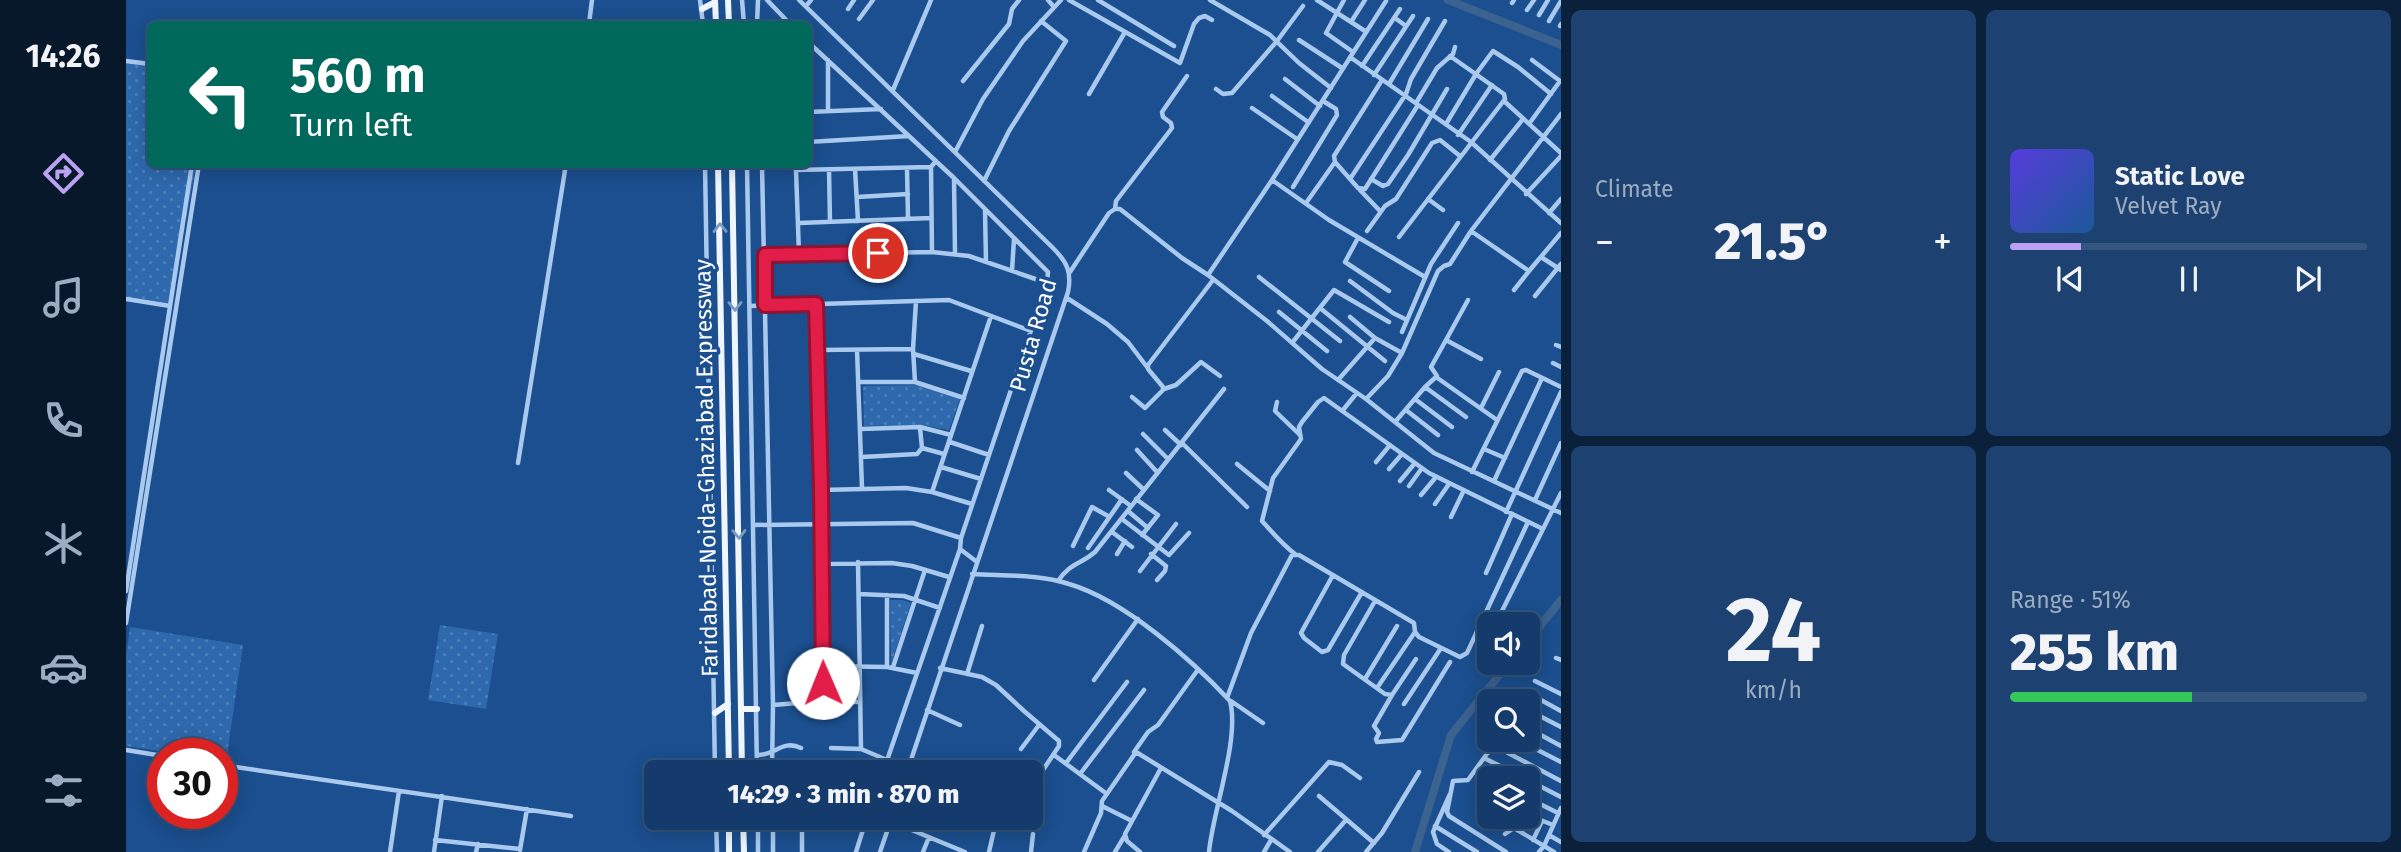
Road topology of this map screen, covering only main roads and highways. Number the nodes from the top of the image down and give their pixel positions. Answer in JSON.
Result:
{"nodes":[{"id":1,"x":728,"y":0,"type":"edge"},
{"id":2,"x":715,"y":1,"type":"edge"},
{"id":3,"x":702,"y":9,"type":"road end"},
{"id":4,"x":716,"y":21,"type":"edge"},
{"id":5,"x":729,"y":21,"type":"edge"},
{"id":6,"x":718,"y":168,"type":"edge"},
{"id":7,"x":732,"y":168,"type":"edge"},
{"id":8,"x":728,"y":704,"type":"junction"},
{"id":9,"x":741,"y":709,"type":"junction"},
{"id":10,"x":757,"y":709,"type":"road end"},
{"id":11,"x":715,"y":713,"type":"road end"},
{"id":12,"x":729,"y":760,"type":"edge"},
{"id":13,"x":742,"y":760,"type":"edge"},
{"id":14,"x":729,"y":830,"type":"edge"},
{"id":15,"x":743,"y":830,"type":"edge"},
{"id":16,"x":729,"y":852,"type":"edge"},
{"id":17,"x":744,"y":852,"type":"edge"}],
"edges":[{"from":1,"to":5,"type":"main road"},
{"from":2,"to":3,"type":"main road"},
{"from":2,"to":4,"type":"main road"},
{"from":8,"to":6,"type":"main road","name":"Faridabad-Noida-Ghaziabad Expressway","one_way":true},
{"from":7,"to":9,"type":"main road","name":"Faridabad-Noida-Ghaziabad Expressway","one_way":true},
{"from":8,"to":11,"type":"main road"},
{"from":8,"to":12,"type":"main road","name":"Faridabad-Noida-Ghaziabad Expressway"},
{"from":9,"to":10,"type":"main road"},
{"from":9,"to":13,"type":"main road","name":"Faridabad-Noida-Ghaziabad Expressway"},
{"from":14,"to":16,"type":"main road"},
{"from":15,"to":17,"type":"main road"}]}
